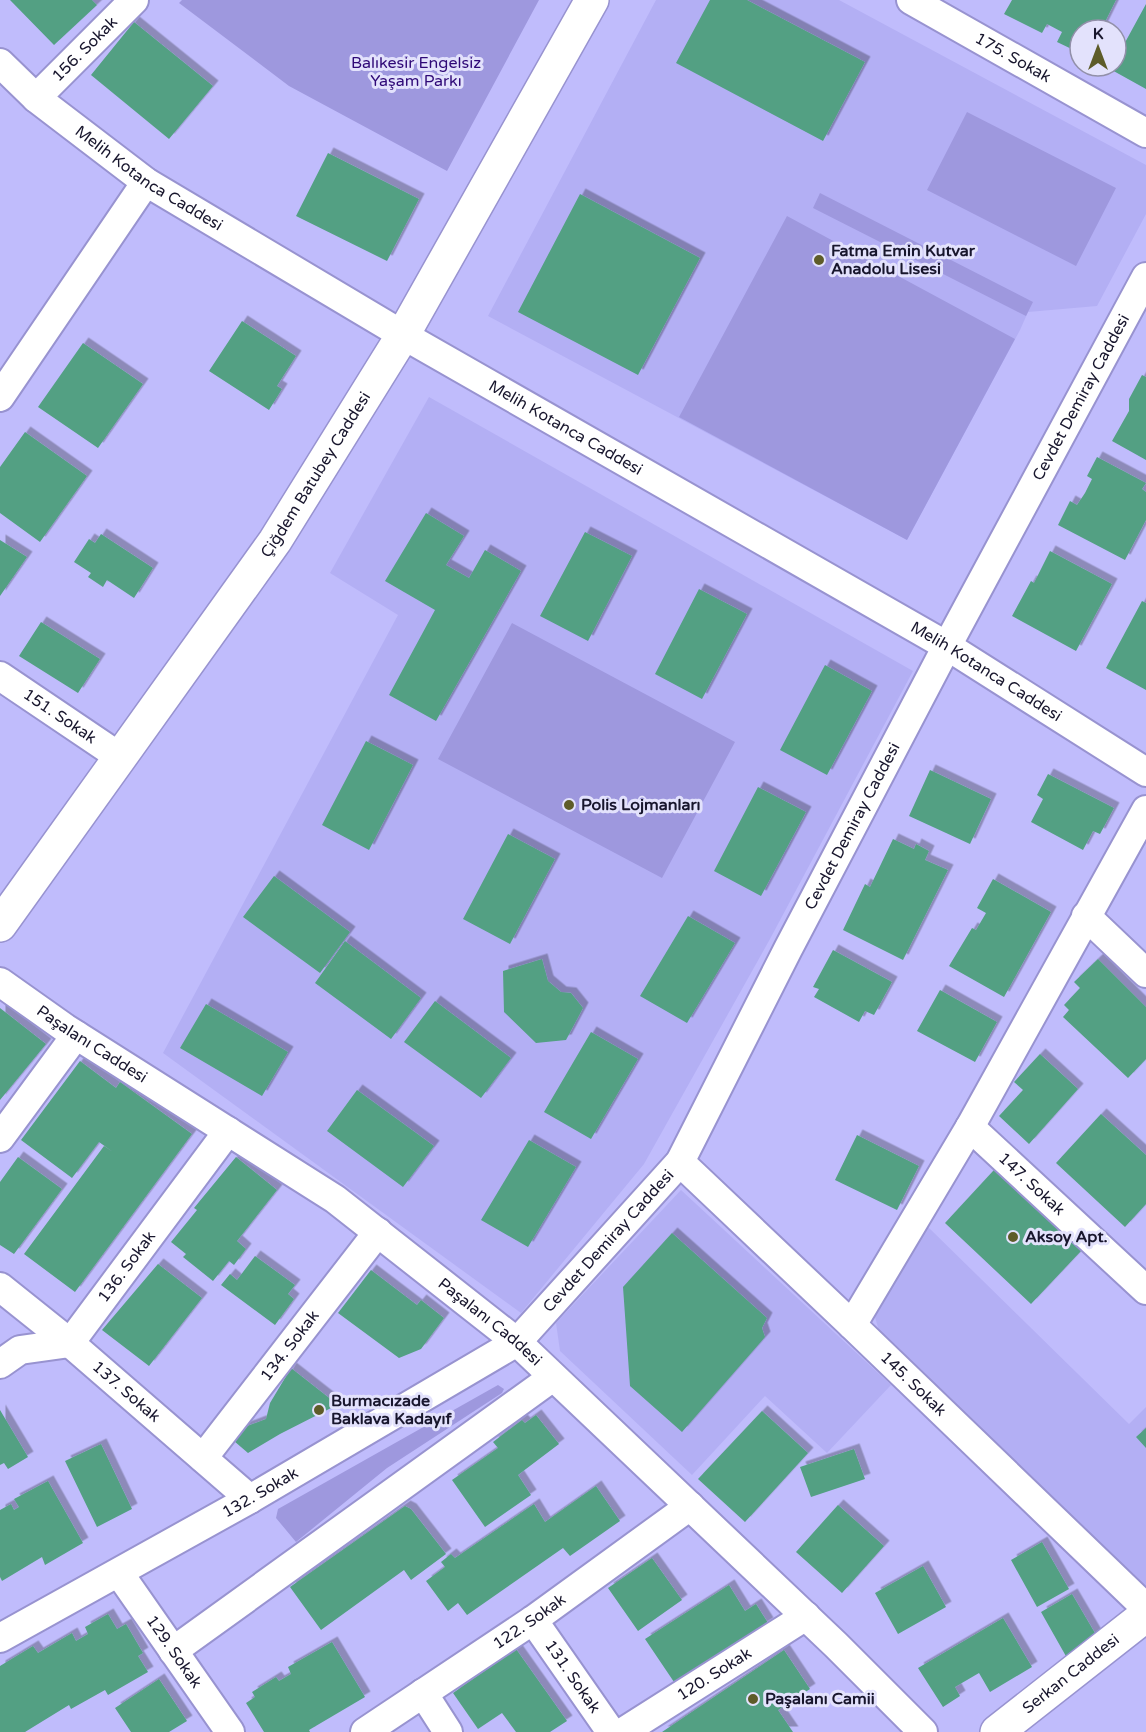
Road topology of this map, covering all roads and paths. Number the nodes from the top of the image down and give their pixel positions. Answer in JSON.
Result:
{"nodes":[{"id":1,"x":134,"y":0,"type":"edge"},
{"id":2,"x":592,"y":0,"type":"edge"},
{"id":3,"x":911,"y":0,"type":"edge"},
{"id":4,"x":0,"y":63,"type":"edge"},
{"id":5,"x":36,"y":98,"type":"junction"},
{"id":6,"x":1146,"y":133,"type":"edge"},
{"id":7,"x":146,"y":182,"type":"junction"},
{"id":8,"x":1146,"y":277,"type":"edge"},
{"id":9,"x":403,"y":336,"type":"junction"},
{"id":10,"x":0,"y":397,"type":"edge"},
{"id":11,"x":947,"y":646,"type":"junction"},
{"id":12,"x":0,"y":676,"type":"edge"},
{"id":13,"x":120,"y":757,"type":"junction"},
{"id":14,"x":1146,"y":772,"type":"edge"},
{"id":15,"x":1146,"y":810,"type":"edge"},
{"id":16,"x":1086,"y":916,"type":"junction"},
{"id":17,"x":0,"y":925,"type":"edge"},
{"id":18,"x":1146,"y":973,"type":"edge"},
{"id":19,"x":0,"y":982,"type":"edge"},
{"id":20,"x":75,"y":1035,"type":"junction"},
{"id":21,"x":969,"y":1127,"type":"junction"},
{"id":22,"x":228,"y":1131,"type":"junction"},
{"id":23,"x":0,"y":1138,"type":"edge"},
{"id":24,"x":680,"y":1162,"type":"junction"},
{"id":25,"x":378,"y":1232,"type":"junction"},
{"id":26,"x":0,"y":1287,"type":"edge"},
{"id":27,"x":1146,"y":1290,"type":"edge"},
{"id":28,"x":852,"y":1325,"type":"junction"},
{"id":29,"x":517,"y":1342,"type":"junction"},
{"id":30,"x":70,"y":1343,"type":"junction"},
{"id":31,"x":0,"y":1364,"type":"edge"},
{"id":32,"x":553,"y":1377,"type":"junction"},
{"id":33,"x":203,"y":1458,"type":"junction"},
{"id":34,"x":250,"y":1499,"type":"junction"},
{"id":35,"x":690,"y":1506,"type":"junction"},
{"id":36,"x":118,"y":1573,"type":"junction"},
{"id":37,"x":1146,"y":1608,"type":"edge"},
{"id":38,"x":1146,"y":1615,"type":"edge"},
{"id":39,"x":806,"y":1616,"type":"junction"},
{"id":40,"x":533,"y":1620,"type":"junction"},
{"id":41,"x":0,"y":1638,"type":"edge"},
{"id":42,"x":173,"y":1651,"type":"junction"},
{"id":43,"x":423,"y":1694,"type":"junction"},
{"id":44,"x":230,"y":1732,"type":"edge"},
{"id":45,"x":365,"y":1732,"type":"edge"},
{"id":46,"x":448,"y":1732,"type":"edge"},
{"id":47,"x":611,"y":1732,"type":"edge"},
{"id":48,"x":623,"y":1732,"type":"edge"},
{"id":49,"x":923,"y":1732,"type":"edge"},
{"id":50,"x":997,"y":1732,"type":"edge"}],
"edges":[{"from":1,"to":5,"type":"street","name":"156. Sokak"},
{"from":2,"to":9,"type":"main road","name":"Çiğdem Batubey Caddesi"},
{"from":3,"to":6,"type":"street","name":"175. Sokak"},
{"from":4,"to":5,"type":"street","name":"Melih Kotanca Caddesi"},
{"from":5,"to":7,"type":"street","name":"Melih Kotanca Caddesi"},
{"from":7,"to":9,"type":"street","name":"Melih Kotanca Caddesi"},
{"from":7,"to":10,"type":"street"},
{"from":8,"to":11,"type":"street","name":"Cevdet Demiray Caddesi"},
{"from":9,"to":11,"type":"street","name":"Melih Kotanca Caddesi"},
{"from":9,"to":13,"type":"main road","name":"Çiğdem Batubey Caddesi"},
{"from":11,"to":14,"type":"street","name":"Melih Kotanca Caddesi"},
{"from":11,"to":24,"type":"street","name":"Cevdet Demiray Caddesi"},
{"from":12,"to":13,"type":"street","name":"151. Sokak"},
{"from":13,"to":17,"type":"main road","name":"Çiğdem Batubey Caddesi"},
{"from":15,"to":16,"type":"street"},
{"from":16,"to":18,"type":"street"},
{"from":16,"to":21,"type":"street"},
{"from":19,"to":20,"type":"street","name":"Paşalanı Caddesi"},
{"from":20,"to":22,"type":"street","name":"Paşalanı Caddesi"},
{"from":20,"to":23,"type":"street"},
{"from":21,"to":27,"type":"street","name":"147. Sokak"},
{"from":21,"to":28,"type":"street"},
{"from":22,"to":25,"type":"street","name":"Paşalanı Caddesi"},
{"from":22,"to":30,"type":"street","name":"136. Sokak"},
{"from":24,"to":28,"type":"street","name":"145. Sokak"},
{"from":24,"to":29,"type":"street","name":"Cevdet Demiray Caddesi"},
{"from":25,"to":29,"type":"street","name":"Paşalanı Caddesi"},
{"from":25,"to":33,"type":"street","name":"134. Sokak"},
{"from":26,"to":30,"type":"street","name":"137. Sokak"},
{"from":28,"to":37,"type":"street","name":"145. Sokak"},
{"from":29,"to":32,"type":"street","name":"Paşalanı Caddesi"},
{"from":29,"to":34,"type":"street","name":"132. Sokak"},
{"from":30,"to":31,"type":"street"},
{"from":30,"to":33,"type":"street","name":"137. Sokak"},
{"from":32,"to":35,"type":"street","name":"Paşalanı Caddesi"},
{"from":32,"to":42,"type":"street"},
{"from":33,"to":34,"type":"street","name":"137. Sokak"},
{"from":34,"to":36,"type":"street","name":"132. Sokak"},
{"from":35,"to":39,"type":"street","name":"Paşalanı Caddesi"},
{"from":35,"to":40,"type":"street","name":"122. Sokak"},
{"from":36,"to":41,"type":"street","name":"132. Sokak"},
{"from":36,"to":42,"type":"street","name":"129. Sokak"},
{"from":38,"to":50,"type":"main road","name":"Serkan Caddesi"},
{"from":39,"to":48,"type":"street","name":"120. Sokak"},
{"from":39,"to":49,"type":"street","name":"Paşalanı Caddesi"},
{"from":40,"to":43,"type":"street","name":"122. Sokak"},
{"from":40,"to":47,"type":"street","name":"131. Sokak"},
{"from":42,"to":44,"type":"street","name":"129. Sokak"},
{"from":43,"to":45,"type":"street","name":"122. Sokak"},
{"from":43,"to":46,"type":"street"}]}
